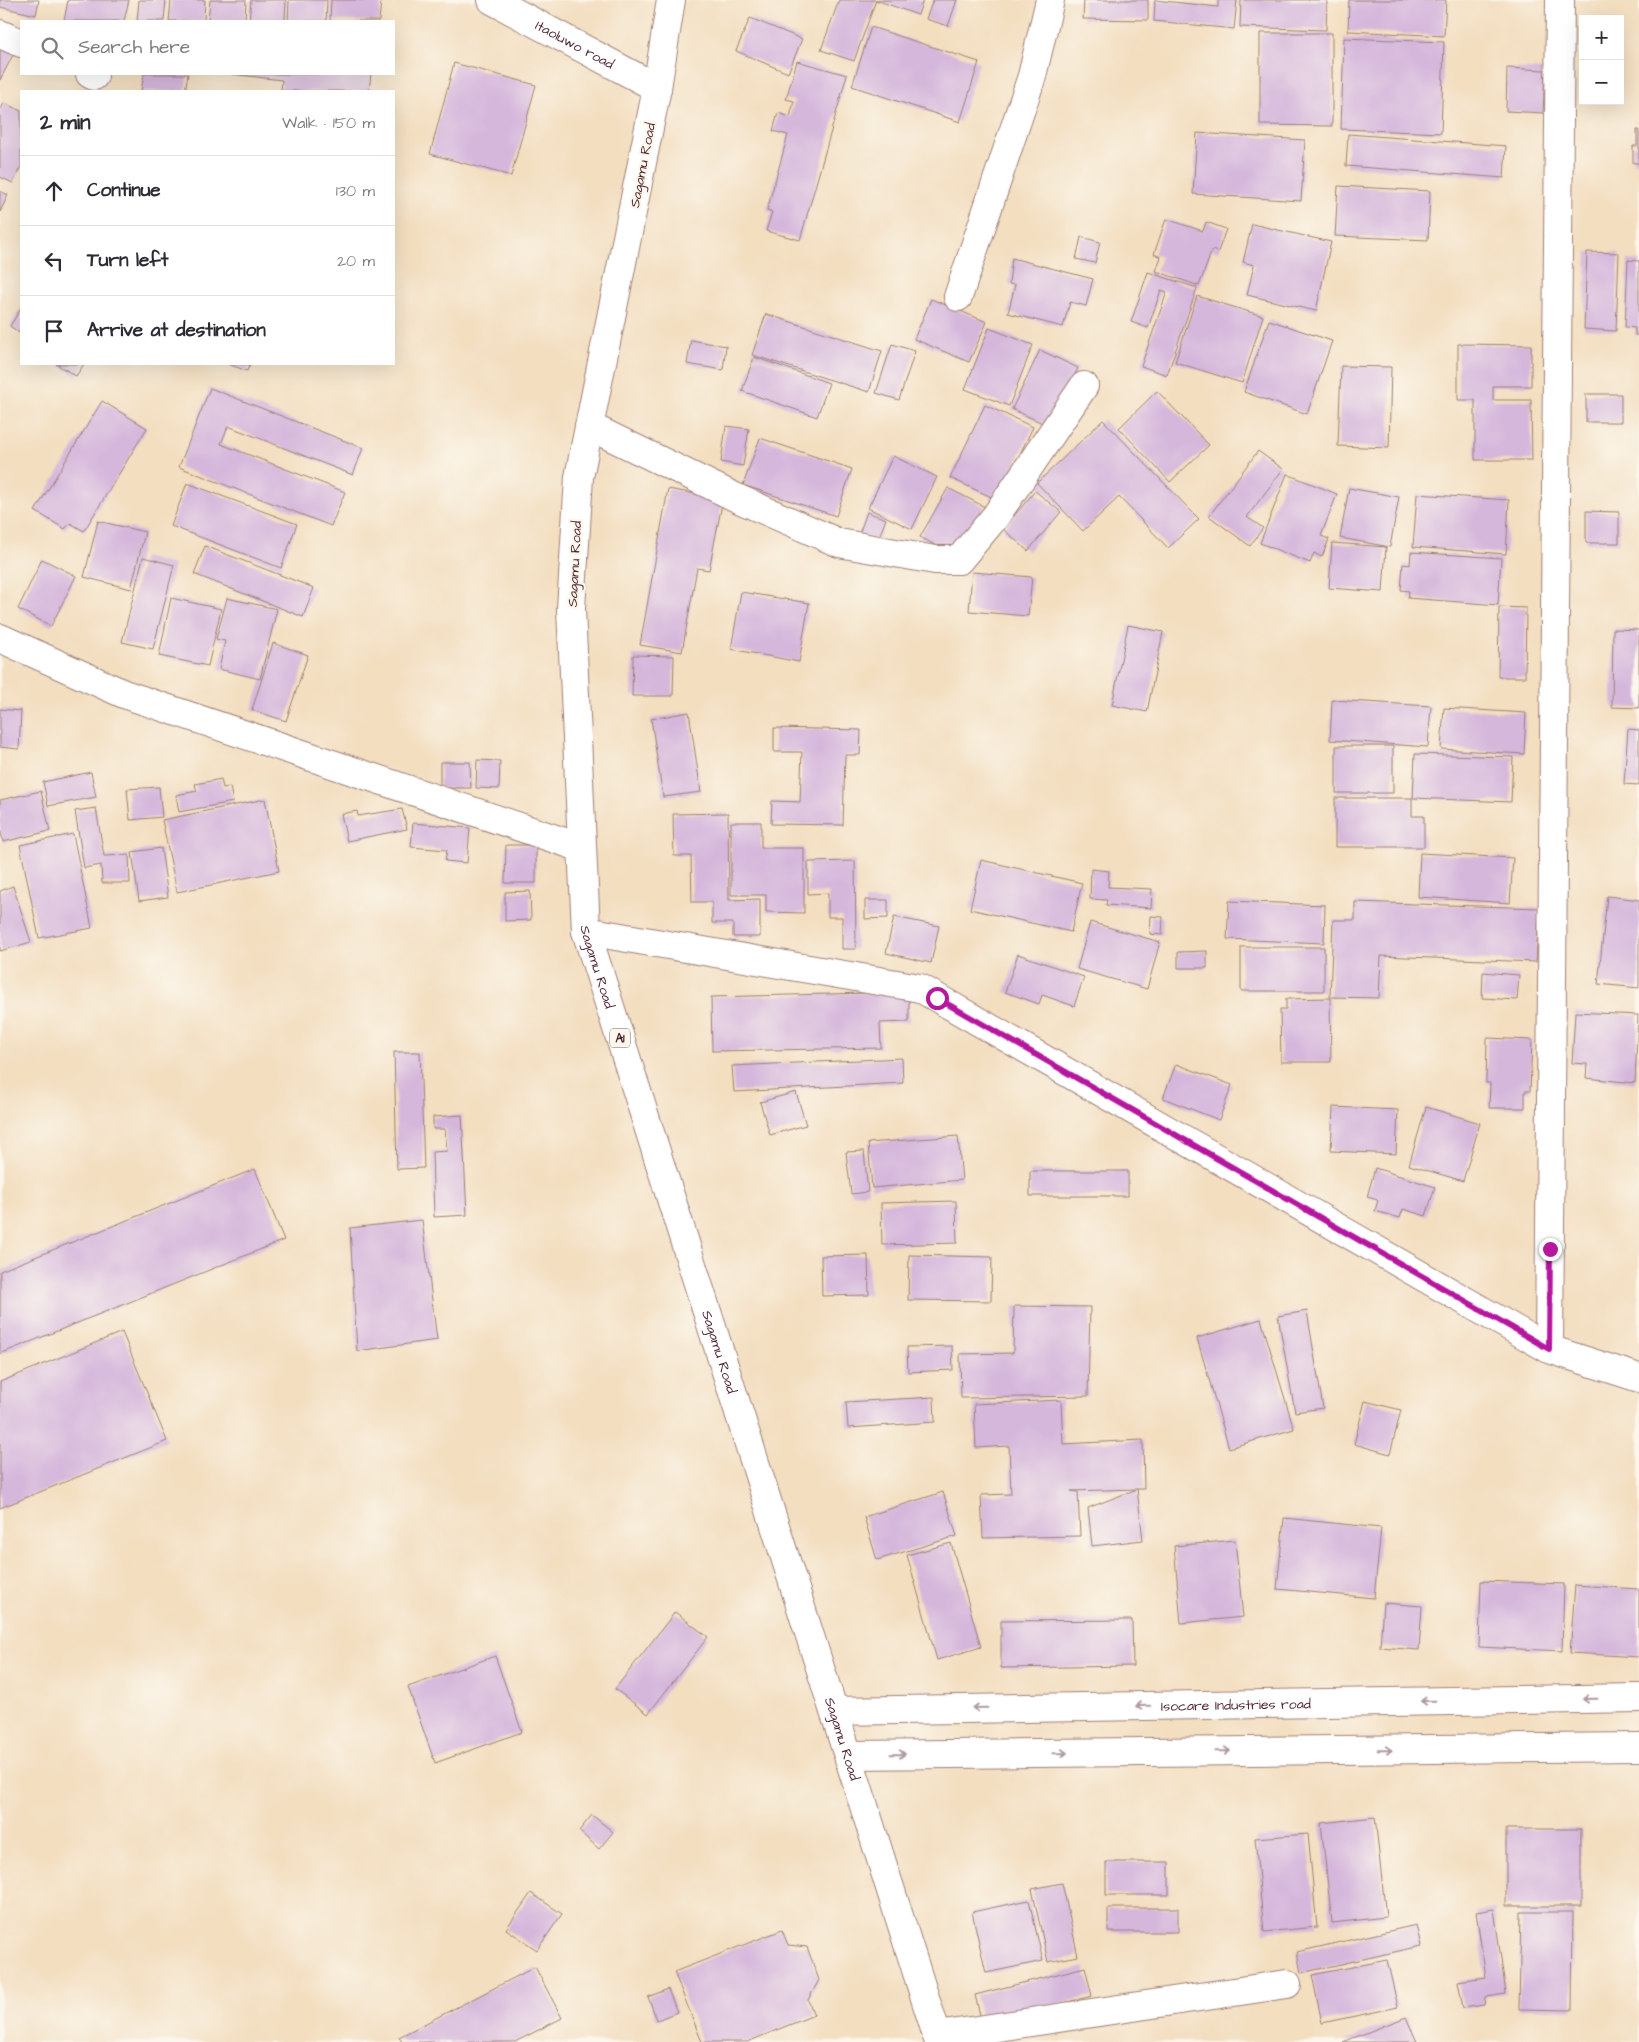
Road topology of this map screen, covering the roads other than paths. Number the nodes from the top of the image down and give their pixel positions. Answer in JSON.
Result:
{"nodes":[{"id":1,"x":492,"y":0,"type":"edge"},
{"id":2,"x":671,"y":0,"type":"edge"},
{"id":3,"x":1050,"y":0,"type":"edge"},
{"id":4,"x":1560,"y":0,"type":"edge"},
{"id":5,"x":0,"y":34,"type":"edge"},
{"id":6,"x":20,"y":43,"type":"edge"},
{"id":7,"x":657,"y":88,"type":"junction"},
{"id":8,"x":958,"y":297,"type":"dead end"},
{"id":9,"x":1084,"y":386,"type":"dead end"},
{"id":10,"x":590,"y":426,"type":"junction"},
{"id":11,"x":0,"y":638,"type":"edge"},
{"id":12,"x":582,"y":848,"type":"junction"},
{"id":13,"x":586,"y":931,"type":"junction"},
{"id":14,"x":1549,"y":1349,"type":"junction"},
{"id":15,"x":1639,"y":1378,"type":"edge"},
{"id":16,"x":1639,"y":1698,"type":"edge"},
{"id":17,"x":834,"y":1710,"type":"junction"},
{"id":18,"x":1639,"y":1747,"type":"edge"},
{"id":19,"x":849,"y":1755,"type":"junction"},
{"id":20,"x":1287,"y":1984,"type":"dead end"},
{"id":21,"x":938,"y":2039,"type":"edge"}],
"edges":[{"from":1,"to":7,"type":"main road","name":"Itaoluwo road"},
{"from":2,"to":7,"type":"main road","name":"Sagamu Road","number":"A1"},
{"from":3,"to":8,"type":"main road"},
{"from":4,"to":14,"type":"main road"},
{"from":5,"to":6,"type":"main road"},
{"from":7,"to":10,"type":"main road","name":"Sagamu Road","number":"A1"},
{"from":9,"to":10,"type":"main road"},
{"from":10,"to":12,"type":"main road","name":"Sagamu Road","number":"A1"},
{"from":11,"to":12,"type":"main road"},
{"from":12,"to":13,"type":"main road","name":"Sagamu Road","number":"A1"},
{"from":13,"to":14,"type":"main road"},
{"from":13,"to":17,"type":"main road","name":"Sagamu Road","number":"A1"},
{"from":14,"to":15,"type":"main road"},
{"from":16,"to":17,"type":"main road","name":"Isocare Industries road","one_way":true},
{"from":17,"to":19,"type":"main road","name":"Sagamu Road","number":"A1"},
{"from":19,"to":18,"type":"main road","one_way":true},
{"from":19,"to":21,"type":"main road","name":"Sagamu Road","number":"A1"},
{"from":20,"to":21,"type":"main road"}]}
